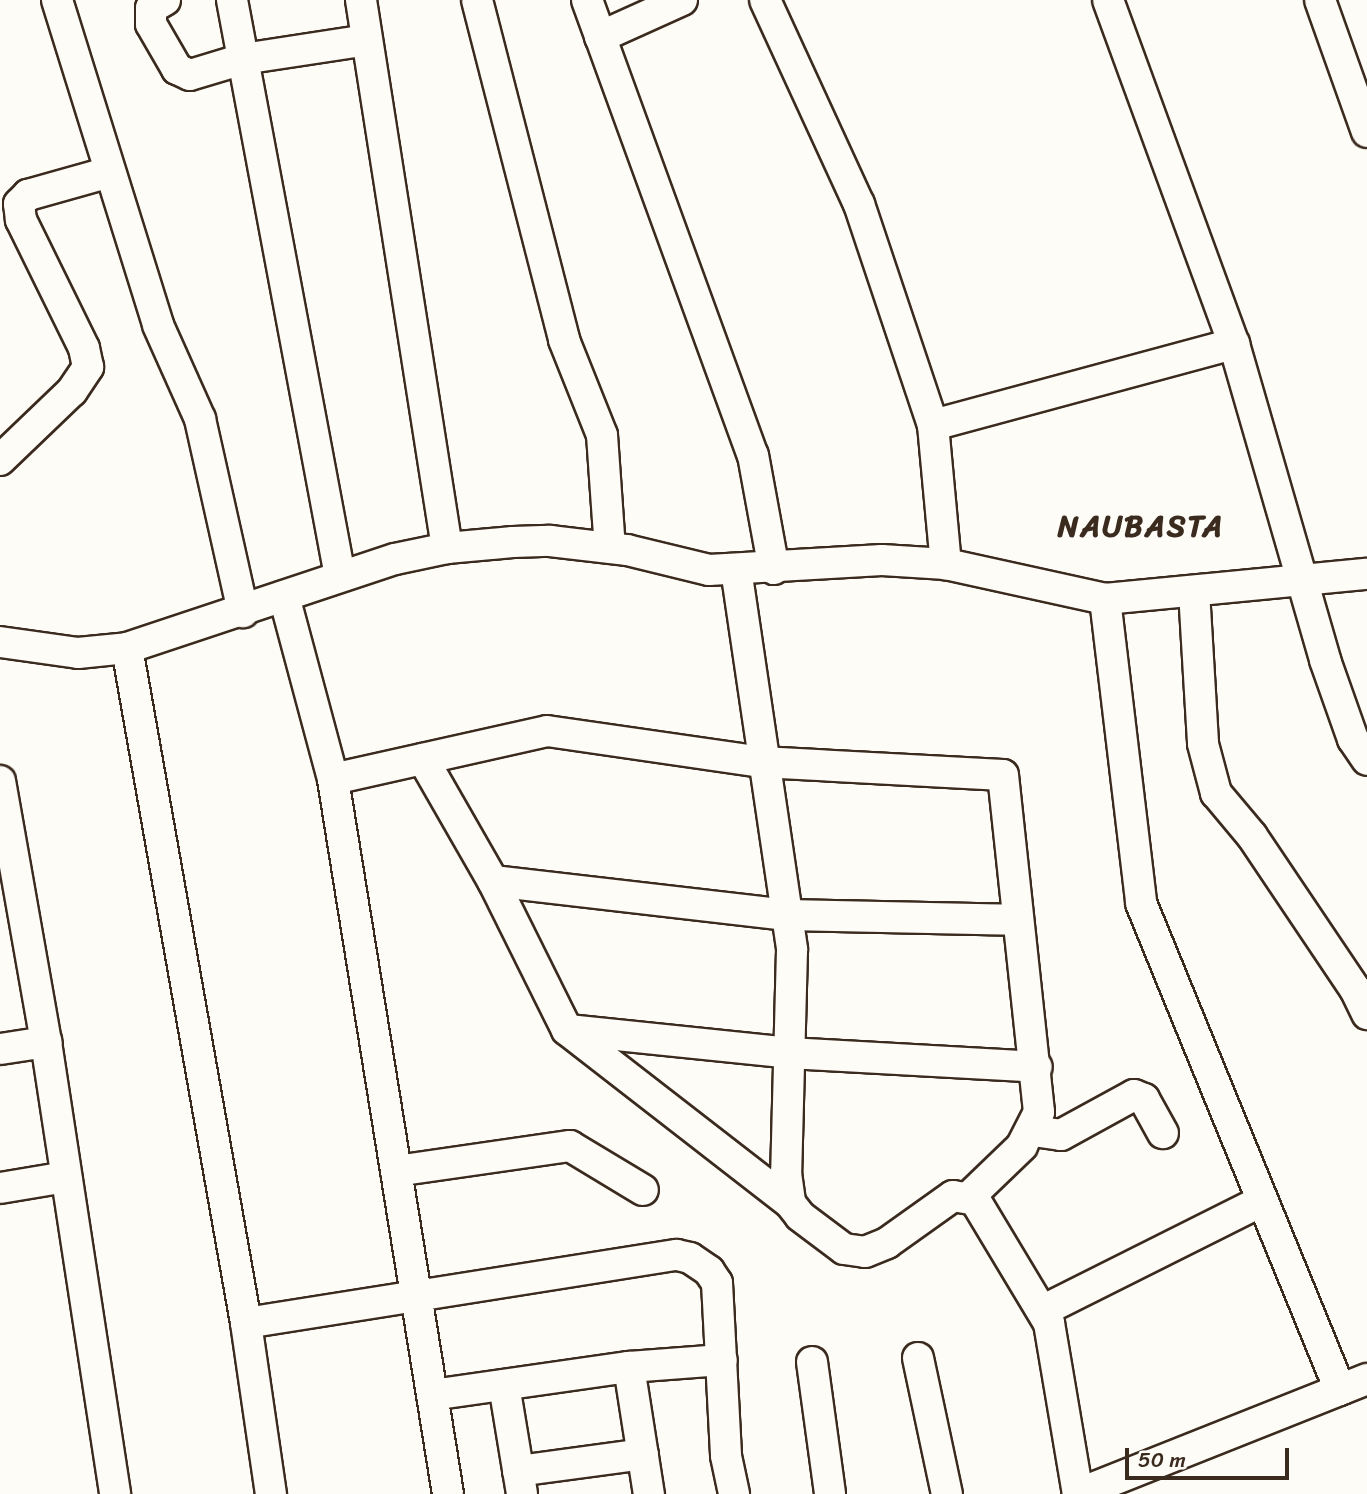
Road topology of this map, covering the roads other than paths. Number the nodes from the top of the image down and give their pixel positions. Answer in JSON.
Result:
{"nodes":[{"id":1,"x":57,"y":0,"type":"edge"},
{"id":2,"x":165,"y":0,"type":"edge"},
{"id":3,"x":232,"y":0,"type":"edge"},
{"id":4,"x":361,"y":0,"type":"edge"},
{"id":5,"x":477,"y":0,"type":"edge"},
{"id":6,"x":587,"y":0,"type":"edge"},
{"id":7,"x":765,"y":0,"type":"edge"},
{"id":8,"x":1108,"y":0,"type":"edge"},
{"id":9,"x":1320,"y":0,"type":"edge"},
{"id":10,"x":669,"y":3,"type":"edge"},
{"id":11,"x":600,"y":37,"type":"junction"},
{"id":12,"x":367,"y":40,"type":"junction"},
{"id":13,"x":243,"y":59,"type":"junction"},
{"id":14,"x":1367,"y":132,"type":"edge"},
{"id":15,"x":110,"y":172,"type":"junction"},
{"id":16,"x":1234,"y":344,"type":"junction"},
{"id":17,"x":933,"y":425,"type":"junction"},
{"id":18,"x":3,"y":452,"type":"edge"},
{"id":19,"x":447,"y":548,"type":"junction"},
{"id":20,"x":610,"y":548,"type":"junction"},
{"id":21,"x":946,"y":564,"type":"junction"},
{"id":22,"x":736,"y":569,"type":"junction"},
{"id":23,"x":774,"y":569,"type":"junction"},
{"id":24,"x":1367,"y":574,"type":"edge"},
{"id":25,"x":340,"y":576,"type":"junction"},
{"id":26,"x":1306,"y":583,"type":"junction"},
{"id":27,"x":1194,"y":591,"type":"junction"},
{"id":28,"x":284,"y":596,"type":"junction"},
{"id":29,"x":1105,"y":599,"type":"junction"},
{"id":30,"x":243,"y":612,"type":"junction"},
{"id":31,"x":0,"y":642,"type":"edge"},
{"id":32,"x":127,"y":648,"type":"junction"},
{"id":33,"x":423,"y":759,"type":"junction"},
{"id":34,"x":1367,"y":760,"type":"edge"},
{"id":35,"x":761,"y":762,"type":"junction"},
{"id":36,"x":334,"y":779,"type":"junction"},
{"id":37,"x":0,"y":781,"type":"edge"},
{"id":38,"x":493,"y":881,"type":"junction"},
{"id":39,"x":787,"y":915,"type":"junction"},
{"id":40,"x":1018,"y":920,"type":"junction"},
{"id":41,"x":1363,"y":995,"type":"edge"},
{"id":42,"x":567,"y":1030,"type":"junction"},
{"id":43,"x":46,"y":1042,"type":"junction"},
{"id":44,"x":0,"y":1049,"type":"edge"},
{"id":45,"x":790,"y":1054,"type":"junction"},
{"id":46,"x":1037,"y":1067,"type":"junction"},
{"id":47,"x":1033,"y":1131,"type":"junction"},
{"id":48,"x":1163,"y":1133,"type":"dead end"},
{"id":49,"x":396,"y":1171,"type":"junction"},
{"id":50,"x":66,"y":1177,"type":"junction"},
{"id":51,"x":0,"y":1188,"type":"edge"},
{"id":52,"x":643,"y":1190,"type":"dead end"},
{"id":53,"x":970,"y":1196,"type":"junction"},
{"id":54,"x":1262,"y":1201,"type":"junction"},
{"id":55,"x":790,"y":1203,"type":"junction"},
{"id":56,"x":417,"y":1297,"type":"junction"},
{"id":57,"x":1044,"y":1310,"type":"junction"},
{"id":58,"x":246,"y":1323,"type":"junction"},
{"id":59,"x":918,"y":1358,"type":"dead end"},
{"id":60,"x":722,"y":1360,"type":"junction"},
{"id":61,"x":812,"y":1362,"type":"dead end"},
{"id":62,"x":629,"y":1367,"type":"junction"},
{"id":63,"x":504,"y":1385,"type":"junction"},
{"id":64,"x":1354,"y":1385,"type":"edge"},
{"id":65,"x":432,"y":1395,"type":"junction"},
{"id":66,"x":643,"y":1454,"type":"junction"},
{"id":67,"x":520,"y":1483,"type":"edge"},
{"id":68,"x":114,"y":1494,"type":"edge"},
{"id":69,"x":271,"y":1494,"type":"edge"},
{"id":70,"x":448,"y":1494,"type":"edge"},
{"id":71,"x":649,"y":1494,"type":"edge"},
{"id":72,"x":734,"y":1494,"type":"edge"},
{"id":73,"x":830,"y":1494,"type":"edge"},
{"id":74,"x":947,"y":1494,"type":"edge"},
{"id":75,"x":1078,"y":1494,"type":"edge"}],
"edges":[{"from":1,"to":15,"type":"street"},
{"from":2,"to":13,"type":"street"},
{"from":3,"to":13,"type":"street"},
{"from":4,"to":12,"type":"street"},
{"from":5,"to":20,"type":"street"},
{"from":6,"to":11,"type":"street"},
{"from":7,"to":17,"type":"street"},
{"from":8,"to":16,"type":"street"},
{"from":9,"to":14,"type":"street"},
{"from":10,"to":11,"type":"street"},
{"from":11,"to":23,"type":"street"},
{"from":12,"to":13,"type":"street"},
{"from":12,"to":19,"type":"street"},
{"from":13,"to":25,"type":"street"},
{"from":15,"to":18,"type":"street"},
{"from":15,"to":30,"type":"street"},
{"from":16,"to":17,"type":"street"},
{"from":16,"to":26,"type":"street"},
{"from":17,"to":21,"type":"street"},
{"from":19,"to":20,"type":"street"},
{"from":19,"to":25,"type":"street"},
{"from":20,"to":22,"type":"street"},
{"from":21,"to":23,"type":"street"},
{"from":21,"to":29,"type":"street"},
{"from":22,"to":23,"type":"street"},
{"from":22,"to":35,"type":"street"},
{"from":24,"to":26,"type":"street"},
{"from":25,"to":28,"type":"street"},
{"from":26,"to":27,"type":"street"},
{"from":26,"to":34,"type":"street"},
{"from":27,"to":29,"type":"street"},
{"from":27,"to":41,"type":"street"},
{"from":28,"to":30,"type":"street"},
{"from":28,"to":36,"type":"street"},
{"from":29,"to":54,"type":"street"},
{"from":30,"to":32,"type":"street"},
{"from":31,"to":32,"type":"street"},
{"from":32,"to":58,"type":"street"},
{"from":33,"to":35,"type":"street"},
{"from":33,"to":36,"type":"street"},
{"from":33,"to":38,"type":"street"},
{"from":35,"to":39,"type":"street"},
{"from":35,"to":40,"type":"street"},
{"from":36,"to":49,"type":"street"},
{"from":37,"to":43,"type":"street"},
{"from":38,"to":39,"type":"street"},
{"from":38,"to":42,"type":"street"},
{"from":39,"to":40,"type":"street"},
{"from":39,"to":45,"type":"street"},
{"from":40,"to":46,"type":"street"},
{"from":42,"to":45,"type":"street"},
{"from":42,"to":55,"type":"street"},
{"from":43,"to":44,"type":"street"},
{"from":43,"to":50,"type":"street"},
{"from":45,"to":46,"type":"street"},
{"from":45,"to":55,"type":"street"},
{"from":46,"to":47,"type":"street"},
{"from":47,"to":48,"type":"street"},
{"from":47,"to":53,"type":"street"},
{"from":49,"to":52,"type":"street"},
{"from":49,"to":56,"type":"street"},
{"from":50,"to":51,"type":"street"},
{"from":50,"to":68,"type":"street"},
{"from":53,"to":55,"type":"street"},
{"from":53,"to":57,"type":"street"},
{"from":54,"to":57,"type":"street"},
{"from":54,"to":64,"type":"street"},
{"from":56,"to":58,"type":"street"},
{"from":56,"to":60,"type":"street"},
{"from":56,"to":65,"type":"street"},
{"from":57,"to":75,"type":"street"},
{"from":58,"to":69,"type":"street"},
{"from":59,"to":74,"type":"street"},
{"from":60,"to":62,"type":"street"},
{"from":60,"to":72,"type":"street"},
{"from":61,"to":73,"type":"street"},
{"from":62,"to":63,"type":"street"},
{"from":62,"to":66,"type":"street"},
{"from":63,"to":65,"type":"street"},
{"from":63,"to":67,"type":"street"},
{"from":64,"to":75,"type":"street"},
{"from":65,"to":70,"type":"street"},
{"from":66,"to":67,"type":"street"},
{"from":66,"to":71,"type":"street"}]}
